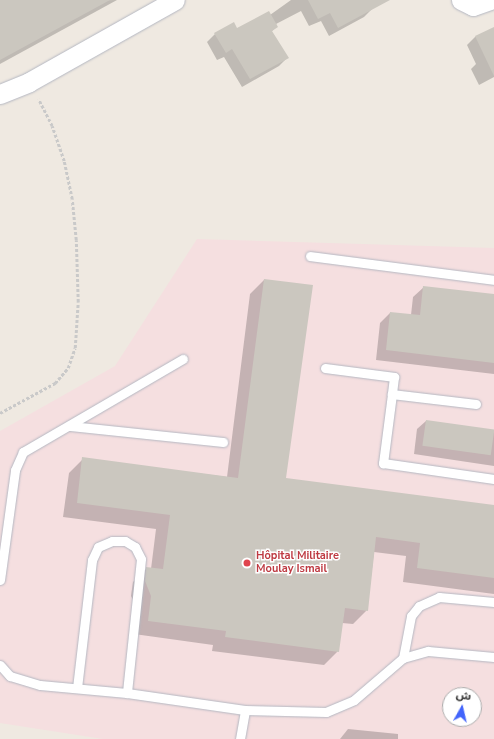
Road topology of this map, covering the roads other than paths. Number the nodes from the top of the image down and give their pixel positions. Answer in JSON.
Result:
{"nodes":[{"id":1,"x":175,"y":0,"type":"edge"},
{"id":2,"x":461,"y":0,"type":"edge"},
{"id":3,"x":490,"y":0,"type":"edge"},
{"id":4,"x":0,"y":94,"type":"edge"},
{"id":5,"x":310,"y":256,"type":"dead end"},
{"id":6,"x":494,"y":280,"type":"edge"},
{"id":7,"x":184,"y":359,"type":"dead end"},
{"id":8,"x":326,"y":368,"type":"dead end"},
{"id":9,"x":392,"y":394,"type":"junction"},
{"id":10,"x":476,"y":404,"type":"dead end"},
{"id":11,"x":70,"y":426,"type":"junction"},
{"id":12,"x":223,"y":442,"type":"dead end"},
{"id":13,"x":494,"y":479,"type":"edge"},
{"id":14,"x":0,"y":580,"type":"edge"},
{"id":15,"x":494,"y":602,"type":"edge"},
{"id":16,"x":494,"y":657,"type":"edge"},
{"id":17,"x":403,"y":658,"type":"junction"},
{"id":18,"x":0,"y":665,"type":"edge"},
{"id":19,"x":77,"y":688,"type":"junction"},
{"id":20,"x":127,"y":693,"type":"junction"},
{"id":21,"x":245,"y":710,"type":"junction"},
{"id":22,"x":240,"y":739,"type":"edge"}],
"edges":[{"from":1,"to":4,"type":"street"},
{"from":2,"to":3,"type":"street"},
{"from":5,"to":6,"type":"lane"},
{"from":7,"to":11,"type":"lane"},
{"from":8,"to":9,"type":"lane"},
{"from":9,"to":10,"type":"lane"},
{"from":9,"to":13,"type":"lane"},
{"from":11,"to":12,"type":"lane"},
{"from":11,"to":14,"type":"lane"},
{"from":15,"to":17,"type":"lane"},
{"from":16,"to":17,"type":"lane"},
{"from":17,"to":21,"type":"lane"},
{"from":18,"to":19,"type":"lane"},
{"from":19,"to":20,"type":"lane"},
{"from":19,"to":20,"type":"lane"},
{"from":20,"to":21,"type":"lane"},
{"from":21,"to":22,"type":"lane"}]}
